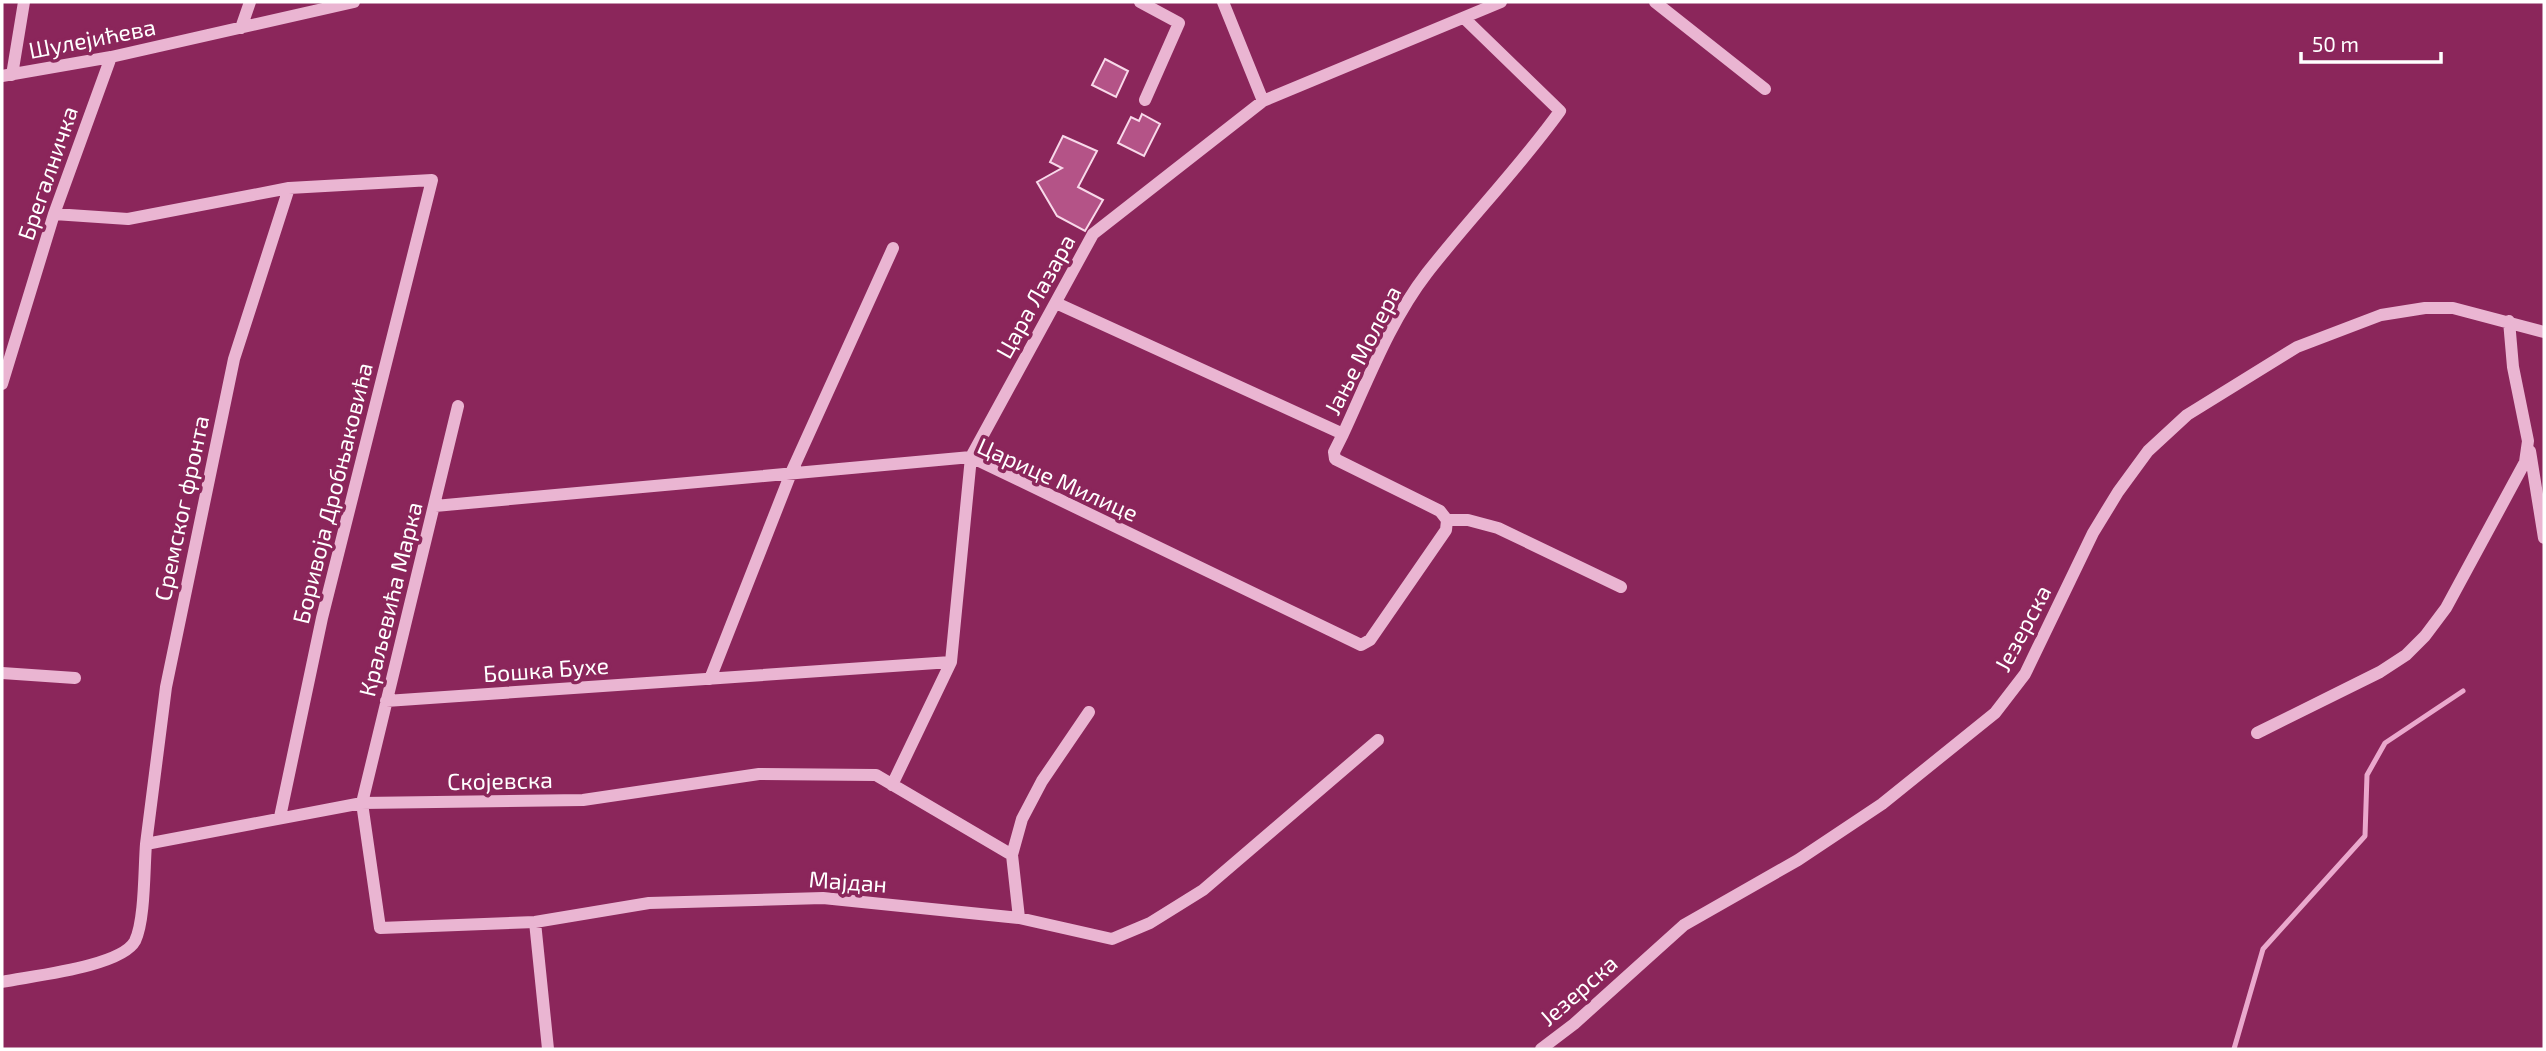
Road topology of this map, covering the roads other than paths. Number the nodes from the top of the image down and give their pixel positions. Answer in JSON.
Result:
{"nodes":[{"id":1,"x":23,"y":2,"type":"edge"},
{"id":2,"x":250,"y":2,"type":"edge"},
{"id":3,"x":354,"y":2,"type":"edge"},
{"id":4,"x":1141,"y":2,"type":"edge"},
{"id":5,"x":1223,"y":2,"type":"edge"},
{"id":6,"x":1502,"y":2,"type":"edge"},
{"id":7,"x":1655,"y":2,"type":"edge"},
{"id":8,"x":1464,"y":18,"type":"junction"},
{"id":9,"x":241,"y":28,"type":"junction"},
{"id":10,"x":111,"y":57,"type":"junction"},
{"id":11,"x":7,"y":76,"type":"edge"},
{"id":12,"x":1765,"y":89,"type":"dead end"},
{"id":13,"x":1146,"y":100,"type":"dead end"},
{"id":14,"x":1263,"y":102,"type":"junction"},
{"id":15,"x":289,"y":188,"type":"junction"},
{"id":16,"x":54,"y":214,"type":"junction"},
{"id":17,"x":893,"y":248,"type":"dead end"},
{"id":18,"x":1056,"y":303,"type":"junction"},
{"id":19,"x":2509,"y":321,"type":"junction"},
{"id":20,"x":2544,"y":332,"type":"edge"},
{"id":21,"x":2,"y":384,"type":"edge"},
{"id":22,"x":458,"y":406,"type":"dead end"},
{"id":23,"x":1343,"y":434,"type":"junction"},
{"id":24,"x":2528,"y":441,"type":"junction"},
{"id":25,"x":971,"y":457,"type":"junction"},
{"id":26,"x":791,"y":474,"type":"junction"},
{"id":27,"x":435,"y":506,"type":"junction"},
{"id":28,"x":1447,"y":520,"type":"junction"},
{"id":29,"x":2544,"y":538,"type":"edge"},
{"id":30,"x":1621,"y":587,"type":"dead end"},
{"id":31,"x":951,"y":662,"type":"junction"},
{"id":32,"x":2,"y":673,"type":"edge"},
{"id":33,"x":75,"y":678,"type":"dead end"},
{"id":34,"x":710,"y":679,"type":"junction"},
{"id":35,"x":386,"y":701,"type":"junction"},
{"id":36,"x":1089,"y":712,"type":"dead end"},
{"id":37,"x":2257,"y":733,"type":"dead end"},
{"id":38,"x":1376,"y":742,"type":"dead end"},
{"id":39,"x":892,"y":785,"type":"junction"},
{"id":40,"x":362,"y":803,"type":"junction"},
{"id":41,"x":279,"y":817,"type":"junction"},
{"id":42,"x":146,"y":844,"type":"junction"},
{"id":43,"x":1012,"y":855,"type":"junction"},
{"id":44,"x":1020,"y":918,"type":"junction"},
{"id":45,"x":535,"y":922,"type":"junction"},
{"id":46,"x":2,"y":982,"type":"edge"},
{"id":47,"x":548,"y":1049,"type":"edge"},
{"id":48,"x":1541,"y":1049,"type":"edge"}],
"edges":[{"from":1,"to":11,"type":"street"},
{"from":2,"to":9,"type":"street"},
{"from":3,"to":9,"type":"street","name":"Шулејићева"},
{"from":4,"to":13,"type":"street"},
{"from":5,"to":14,"type":"street"},
{"from":6,"to":8,"type":"street","name":"Цара Лазара"},
{"from":7,"to":12,"type":"street"},
{"from":8,"to":14,"type":"street","name":"Цара Лазара"},
{"from":8,"to":23,"type":"street","name":"Јање Молера"},
{"from":9,"to":10,"type":"street","name":"Шулејићева"},
{"from":10,"to":11,"type":"street","name":"Шулејићева"},
{"from":10,"to":16,"type":"street","name":"Брегалничка"},
{"from":14,"to":18,"type":"street","name":"Цара Лазара"},
{"from":15,"to":16,"type":"street"},
{"from":15,"to":41,"type":"street","name":"Боривоја Дробњаковића"},
{"from":15,"to":42,"type":"street","name":"Сремског фронта"},
{"from":16,"to":21,"type":"street","name":"Брегалничка"},
{"from":17,"to":26,"type":"street"},
{"from":18,"to":23,"type":"street","name":"Јање Молера"},
{"from":18,"to":25,"type":"street","name":"Цара Лазара"},
{"from":19,"to":20,"type":"street","name":"Језерска"},
{"from":19,"to":24,"type":"street"},
{"from":19,"to":48,"type":"street","name":"Језерска"},
{"from":22,"to":27,"type":"street","name":"Краљевића Марка"},
{"from":23,"to":28,"type":"street"},
{"from":24,"to":29,"type":"street"},
{"from":24,"to":37,"type":"street"},
{"from":25,"to":26,"type":"street","name":"Царице Милице"},
{"from":25,"to":28,"type":"street","name":"Царице Милице"},
{"from":25,"to":31,"type":"street","name":"Цара Лазара"},
{"from":26,"to":27,"type":"street","name":"Царице Милице"},
{"from":26,"to":34,"type":"street"},
{"from":27,"to":35,"type":"street","name":"Краљевића Марка"},
{"from":28,"to":30,"type":"street"},
{"from":31,"to":34,"type":"street","name":"Бошка Бухе"},
{"from":31,"to":39,"type":"street","name":"Цара Лазара"},
{"from":32,"to":33,"type":"street"},
{"from":34,"to":35,"type":"street","name":"Бошка Бухе"},
{"from":35,"to":40,"type":"street","name":"Краљевића Марка"},
{"from":36,"to":43,"type":"street"},
{"from":38,"to":44,"type":"street","name":"Мајдан"},
{"from":39,"to":40,"type":"street","name":"Скојевска"},
{"from":39,"to":43,"type":"street","name":"Скојевска"},
{"from":40,"to":41,"type":"street","name":"Скојевска"},
{"from":40,"to":45,"type":"street","name":"Мајдан"},
{"from":41,"to":42,"type":"street","name":"Скојевска"},
{"from":42,"to":46,"type":"street"},
{"from":43,"to":44,"type":"street"},
{"from":44,"to":45,"type":"street","name":"Мајдан"},
{"from":45,"to":47,"type":"street"}]}
